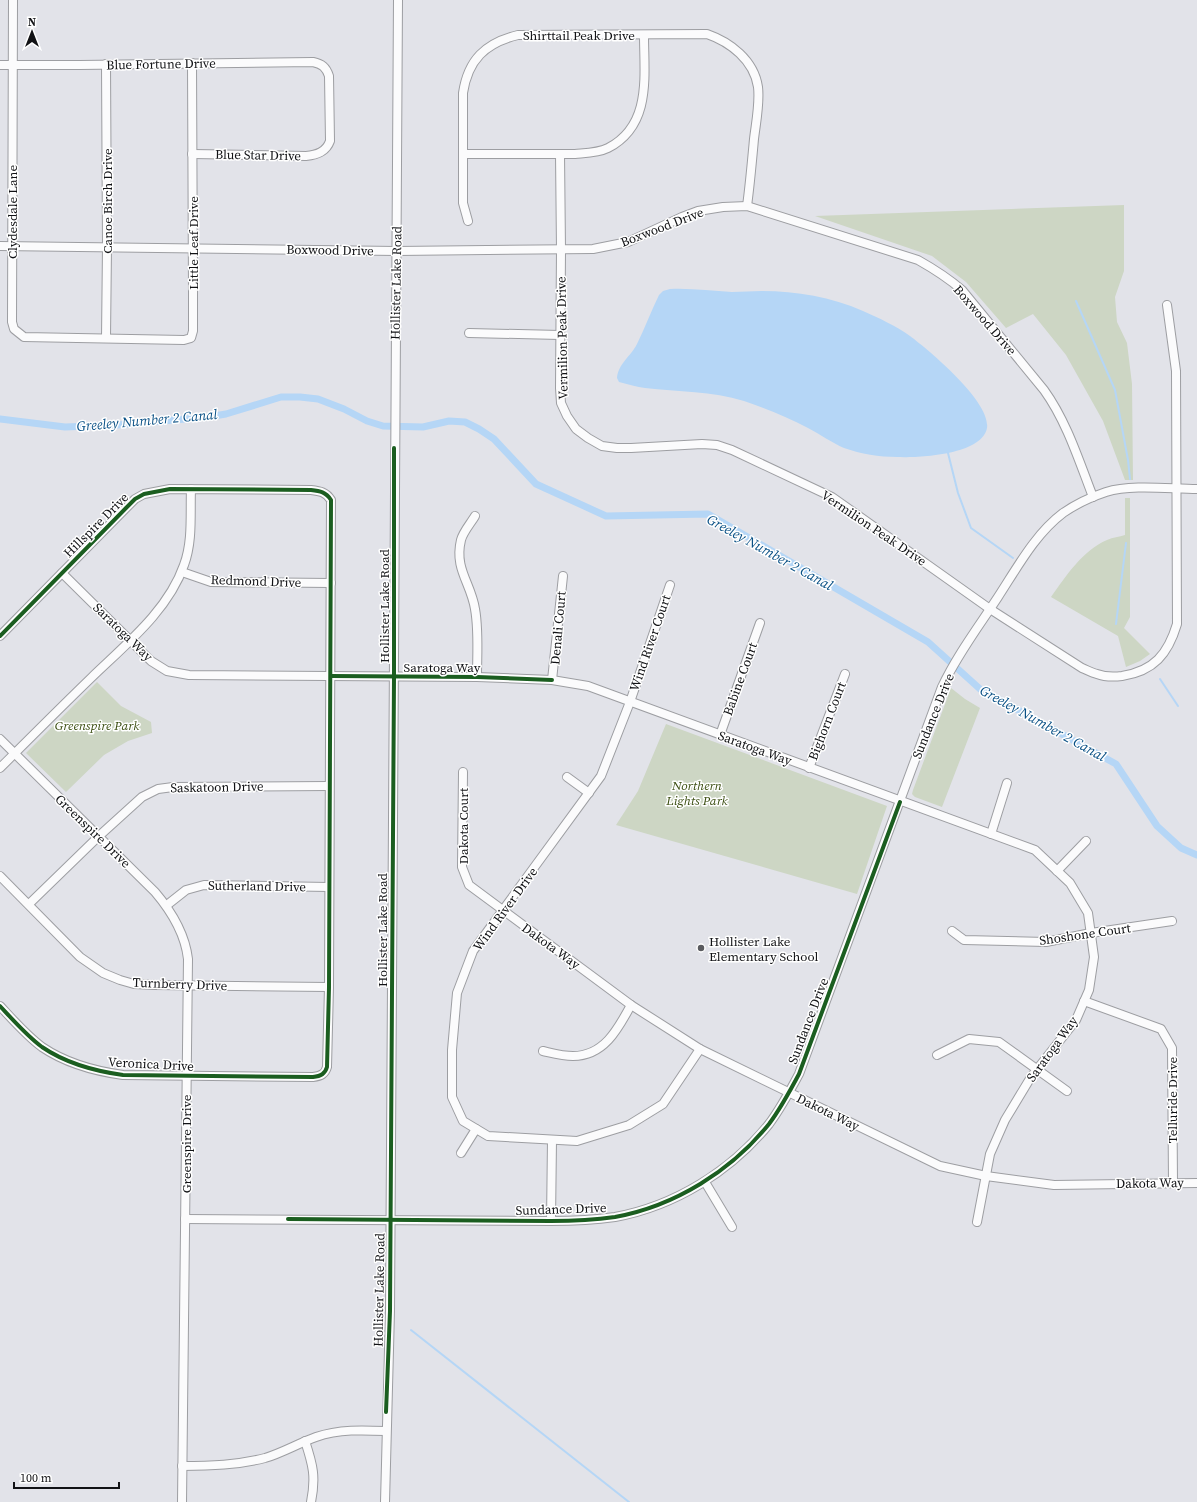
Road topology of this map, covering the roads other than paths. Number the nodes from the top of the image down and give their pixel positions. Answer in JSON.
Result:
{"nodes":[{"id":1,"x":13,"y":0,"type":"edge"},
{"id":2,"x":398,"y":0,"type":"edge"},
{"id":3,"x":644,"y":35,"type":"junction"},
{"id":4,"x":192,"y":63,"type":"junction"},
{"id":5,"x":12,"y":64,"type":"junction"},
{"id":6,"x":106,"y":64,"type":"junction"},
{"id":7,"x":0,"y":65,"type":"edge"},
{"id":8,"x":323,"y":151,"type":"joint"},
{"id":9,"x":192,"y":154,"type":"junction"},
{"id":10,"x":463,"y":154,"type":"junction"},
{"id":11,"x":560,"y":154,"type":"junction"},
{"id":12,"x":748,"y":206,"type":"junction"},
{"id":13,"x":468,"y":221,"type":"dead end"},
{"id":14,"x":0,"y":246,"type":"edge"},
{"id":15,"x":12,"y":246,"type":"junction"},
{"id":16,"x":107,"y":247,"type":"junction"},
{"id":17,"x":193,"y":248,"type":"junction"},
{"id":18,"x":561,"y":250,"type":"junction"},
{"id":19,"x":397,"y":252,"type":"junction"},
{"id":20,"x":1167,"y":305,"type":"dead end"},
{"id":21,"x":469,"y":333,"type":"dead end"},
{"id":22,"x":560,"y":335,"type":"junction"},
{"id":23,"x":106,"y":338,"type":"junction"},
{"id":24,"x":191,"y":489,"type":"junction"},
{"id":25,"x":1176,"y":489,"type":"junction"},
{"id":26,"x":1197,"y":489,"type":"edge"},
{"id":27,"x":1093,"y":497,"type":"junction"},
{"id":28,"x":475,"y":516,"type":"dead end"},
{"id":29,"x":182,"y":572,"type":"junction"},
{"id":30,"x":62,"y":573,"type":"junction"},
{"id":31,"x":562,"y":576,"type":"dead end"},
{"id":32,"x":331,"y":583,"type":"junction"},
{"id":33,"x":670,"y":585,"type":"dead end"},
{"id":34,"x":990,"y":609,"type":"junction"},
{"id":35,"x":760,"y":623,"type":"dead end"},
{"id":36,"x":0,"y":636,"type":"edge"},
{"id":37,"x":129,"y":641,"type":"junction"},
{"id":38,"x":845,"y":674,"type":"dead end"},
{"id":39,"x":331,"y":676,"type":"junction"},
{"id":40,"x":394,"y":677,"type":"junction"},
{"id":41,"x":477,"y":677,"type":"junction"},
{"id":42,"x":552,"y":680,"type":"junction"},
{"id":43,"x":630,"y":702,"type":"junction"},
{"id":44,"x":720,"y":735,"type":"junction"},
{"id":45,"x":0,"y":739,"type":"edge"},
{"id":46,"x":14,"y":754,"type":"junction"},
{"id":47,"x":0,"y":768,"type":"edge"},
{"id":48,"x":809,"y":768,"type":"junction"},
{"id":49,"x":463,"y":772,"type":"dead end"},
{"id":50,"x":567,"y":777,"type":"dead end"},
{"id":51,"x":1007,"y":784,"type":"dead end"},
{"id":52,"x":329,"y":786,"type":"junction"},
{"id":53,"x":589,"y":793,"type":"junction"},
{"id":54,"x":900,"y":802,"type":"junction"},
{"id":55,"x":991,"y":834,"type":"junction"},
{"id":56,"x":99,"y":836,"type":"junction"},
{"id":57,"x":1086,"y":841,"type":"dead end"},
{"id":58,"x":1058,"y":871,"type":"junction"},
{"id":59,"x":0,"y":876,"type":"edge"},
{"id":60,"x":330,"y":887,"type":"junction"},
{"id":61,"x":29,"y":904,"type":"junction"},
{"id":62,"x":167,"y":905,"type":"junction"},
{"id":63,"x":503,"y":911,"type":"junction"},
{"id":64,"x":1172,"y":921,"type":"dead end"},
{"id":65,"x":952,"y":931,"type":"dead end"},
{"id":66,"x":1091,"y":933,"type":"junction"},
{"id":67,"x":187,"y":986,"type":"junction"},
{"id":68,"x":329,"y":987,"type":"junction"},
{"id":69,"x":1084,"y":1001,"type":"junction"},
{"id":70,"x":631,"y":1005,"type":"junction"},
{"id":71,"x":0,"y":1006,"type":"edge"},
{"id":72,"x":700,"y":1049,"type":"junction"},
{"id":73,"x":542,"y":1051,"type":"dead end"},
{"id":74,"x":937,"y":1055,"type":"dead end"},
{"id":75,"x":1037,"y":1069,"type":"junction"},
{"id":76,"x":186,"y":1076,"type":"junction"},
{"id":77,"x":1067,"y":1091,"type":"dead end"},
{"id":78,"x":789,"y":1093,"type":"junction"},
{"id":79,"x":476,"y":1129,"type":"junction"},
{"id":80,"x":552,"y":1140,"type":"junction"},
{"id":81,"x":461,"y":1153,"type":"dead end"},
{"id":82,"x":986,"y":1176,"type":"junction"},
{"id":83,"x":705,"y":1182,"type":"junction"},
{"id":84,"x":1173,"y":1183,"type":"junction"},
{"id":85,"x":1197,"y":1183,"type":"edge"},
{"id":86,"x":185,"y":1219,"type":"junction"},
{"id":87,"x":390,"y":1220,"type":"junction"},
{"id":88,"x":551,"y":1221,"type":"junction"},
{"id":89,"x":977,"y":1222,"type":"dead end"},
{"id":90,"x":732,"y":1227,"type":"dead end"},
{"id":91,"x":386,"y":1431,"type":"junction"},
{"id":92,"x":305,"y":1441,"type":"junction"},
{"id":93,"x":182,"y":1466,"type":"junction"},
{"id":94,"x":182,"y":1502,"type":"edge"},
{"id":95,"x":311,"y":1502,"type":"edge"},
{"id":96,"x":385,"y":1502,"type":"edge"}],
"edges":[{"from":1,"to":5,"type":"street","name":"Clydesdale Lane"},
{"from":2,"to":19,"type":"street","name":"Hollister Lake Road"},
{"from":3,"to":10,"type":"street","name":"Shirttail Peak Drive"},
{"from":3,"to":11,"type":"street","name":"Shirttail Peak Drive"},
{"from":3,"to":12,"type":"street","name":"Shirttail Peak Drive"},
{"from":4,"to":6,"type":"street","name":"Blue Fortune Drive"},
{"from":4,"to":8,"type":"street","name":"Blue Fortune Drive"},
{"from":4,"to":9,"type":"street","name":"Little Leaf Drive"},
{"from":5,"to":6,"type":"street","name":"Blue Fortune Drive"},
{"from":5,"to":7,"type":"street","name":"Blue Fortune Drive"},
{"from":5,"to":15,"type":"street","name":"Clydesdale Lane"},
{"from":6,"to":16,"type":"street","name":"Canoe Birch Drive"},
{"from":8,"to":9,"type":"street","name":"Blue Star Drive"},
{"from":9,"to":17,"type":"street","name":"Little Leaf Drive"},
{"from":10,"to":11,"type":"street","name":"Shirttail Peak Drive"},
{"from":10,"to":13,"type":"street","name":"Shirttail Peak Drive"},
{"from":11,"to":18,"type":"street"},
{"from":12,"to":18,"type":"street","name":"Boxwood Drive"},
{"from":12,"to":27,"type":"street","name":"Boxwood Drive"},
{"from":14,"to":15,"type":"street","name":"Boxwood Drive"},
{"from":15,"to":16,"type":"street","name":"Boxwood Drive"},
{"from":15,"to":23,"type":"street","name":"Clydesdale Lane"},
{"from":16,"to":17,"type":"street","name":"Boxwood Drive"},
{"from":16,"to":23,"type":"street","name":"Canoe Birch Drive"},
{"from":17,"to":19,"type":"street","name":"Boxwood Drive"},
{"from":17,"to":23,"type":"street","name":"Little Leaf Drive"},
{"from":18,"to":19,"type":"street","name":"Boxwood Drive"},
{"from":18,"to":22,"type":"street","name":"Vermilion Peak Drive"},
{"from":19,"to":40,"type":"street","name":"Hollister Lake Road"},
{"from":20,"to":25,"type":"street","name":"Vermilion Peak Drive"},
{"from":21,"to":22,"type":"street"},
{"from":22,"to":34,"type":"street","name":"Vermilion Peak Drive"},
{"from":24,"to":29,"type":"street"},
{"from":24,"to":30,"type":"street","name":"Hillspire Drive"},
{"from":24,"to":32,"type":"street","name":"Hillspire Drive"},
{"from":25,"to":26,"type":"street","name":"Sundance Drive"},
{"from":25,"to":27,"type":"street","name":"Sundance Drive"},
{"from":25,"to":34,"type":"street","name":"Vermilion Peak Drive"},
{"from":27,"to":34,"type":"street","name":"Sundance Drive"},
{"from":28,"to":41,"type":"street"},
{"from":29,"to":32,"type":"street","name":"Redmond Drive"},
{"from":29,"to":37,"type":"street"},
{"from":30,"to":36,"type":"street","name":"Hillspire Drive"},
{"from":30,"to":37,"type":"street","name":"Saratoga Way"},
{"from":31,"to":42,"type":"street","name":"Denali Court"},
{"from":32,"to":39,"type":"street"},
{"from":33,"to":43,"type":"street","name":"Wind River Court"},
{"from":34,"to":54,"type":"street","name":"Sundance Drive"},
{"from":35,"to":44,"type":"street","name":"Babine Court"},
{"from":37,"to":39,"type":"street","name":"Saratoga Way"},
{"from":37,"to":46,"type":"street"},
{"from":38,"to":48,"type":"street","name":"Bighorn Court"},
{"from":39,"to":40,"type":"street","name":"Saratoga Way"},
{"from":39,"to":52,"type":"street"},
{"from":40,"to":41,"type":"street","name":"Saratoga Way"},
{"from":40,"to":87,"type":"street","name":"Hollister Lake Road"},
{"from":41,"to":42,"type":"street","name":"Saratoga Way"},
{"from":42,"to":43,"type":"street","name":"Saratoga Way"},
{"from":43,"to":44,"type":"street","name":"Saratoga Way"},
{"from":43,"to":53,"type":"street","name":"Wind River Drive"},
{"from":44,"to":48,"type":"street","name":"Saratoga Way"},
{"from":45,"to":46,"type":"street","name":"Greenspire Drive"},
{"from":46,"to":47,"type":"street"},
{"from":46,"to":56,"type":"street","name":"Greenspire Drive"},
{"from":48,"to":54,"type":"street","name":"Saratoga Way"},
{"from":49,"to":63,"type":"street","name":"Dakota Court"},
{"from":50,"to":53,"type":"street"},
{"from":51,"to":55,"type":"street"},
{"from":52,"to":56,"type":"street","name":"Saskatoon Drive"},
{"from":52,"to":60,"type":"street"},
{"from":53,"to":63,"type":"street","name":"Wind River Drive"},
{"from":54,"to":55,"type":"street","name":"Saratoga Way"},
{"from":54,"to":78,"type":"street","name":"Sundance Drive"},
{"from":55,"to":58,"type":"street","name":"Saratoga Way"},
{"from":56,"to":61,"type":"street","name":"Saskatoon Drive"},
{"from":56,"to":62,"type":"street","name":"Greenspire Drive"},
{"from":57,"to":58,"type":"street"},
{"from":58,"to":66,"type":"street","name":"Saratoga Way"},
{"from":59,"to":61,"type":"street","name":"Turnberry Drive"},
{"from":60,"to":62,"type":"street","name":"Sutherland Drive"},
{"from":60,"to":68,"type":"street"},
{"from":61,"to":67,"type":"street","name":"Turnberry Drive"},
{"from":62,"to":67,"type":"street","name":"Greenspire Drive"},
{"from":63,"to":70,"type":"street","name":"Dakota Way"},
{"from":63,"to":79,"type":"street","name":"Wind River Drive"},
{"from":64,"to":66,"type":"street","name":"Shoshone Court"},
{"from":65,"to":66,"type":"street","name":"Shoshone Court"},
{"from":66,"to":69,"type":"street","name":"Saratoga Way"},
{"from":67,"to":68,"type":"street","name":"Turnberry Drive"},
{"from":67,"to":76,"type":"street","name":"Greenspire Drive"},
{"from":68,"to":76,"type":"street","name":"Veronica Drive"},
{"from":69,"to":75,"type":"street","name":"Saratoga Way"},
{"from":69,"to":84,"type":"street","name":"Telluride Drive"},
{"from":70,"to":72,"type":"street","name":"Dakota Way"},
{"from":70,"to":73,"type":"street"},
{"from":71,"to":76,"type":"street","name":"Veronica Drive"},
{"from":72,"to":78,"type":"street","name":"Dakota Way"},
{"from":72,"to":80,"type":"street","name":"Wind River Drive"},
{"from":74,"to":75,"type":"street"},
{"from":75,"to":77,"type":"street"},
{"from":75,"to":82,"type":"street","name":"Saratoga Way"},
{"from":76,"to":86,"type":"street","name":"Greenspire Drive"},
{"from":78,"to":82,"type":"street","name":"Dakota Way"},
{"from":78,"to":83,"type":"street","name":"Sundance Drive"},
{"from":79,"to":80,"type":"street","name":"Wind River Drive"},
{"from":79,"to":81,"type":"street"},
{"from":80,"to":88,"type":"street"},
{"from":82,"to":84,"type":"street","name":"Dakota Way"},
{"from":82,"to":89,"type":"street","name":"Saratoga Way"},
{"from":83,"to":88,"type":"street","name":"Sundance Drive"},
{"from":83,"to":90,"type":"street"},
{"from":84,"to":85,"type":"street","name":"Dakota Way"},
{"from":86,"to":87,"type":"street","name":"Sundance Drive"},
{"from":86,"to":93,"type":"street","name":"Greenspire Drive"},
{"from":87,"to":88,"type":"street","name":"Sundance Drive"},
{"from":87,"to":91,"type":"street","name":"Hollister Lake Road"},
{"from":91,"to":92,"type":"street"},
{"from":91,"to":96,"type":"street","name":"Hollister Lake Road"},
{"from":92,"to":93,"type":"street"},
{"from":92,"to":95,"type":"street"},
{"from":93,"to":94,"type":"street","name":"Greenspire Drive"}]}
